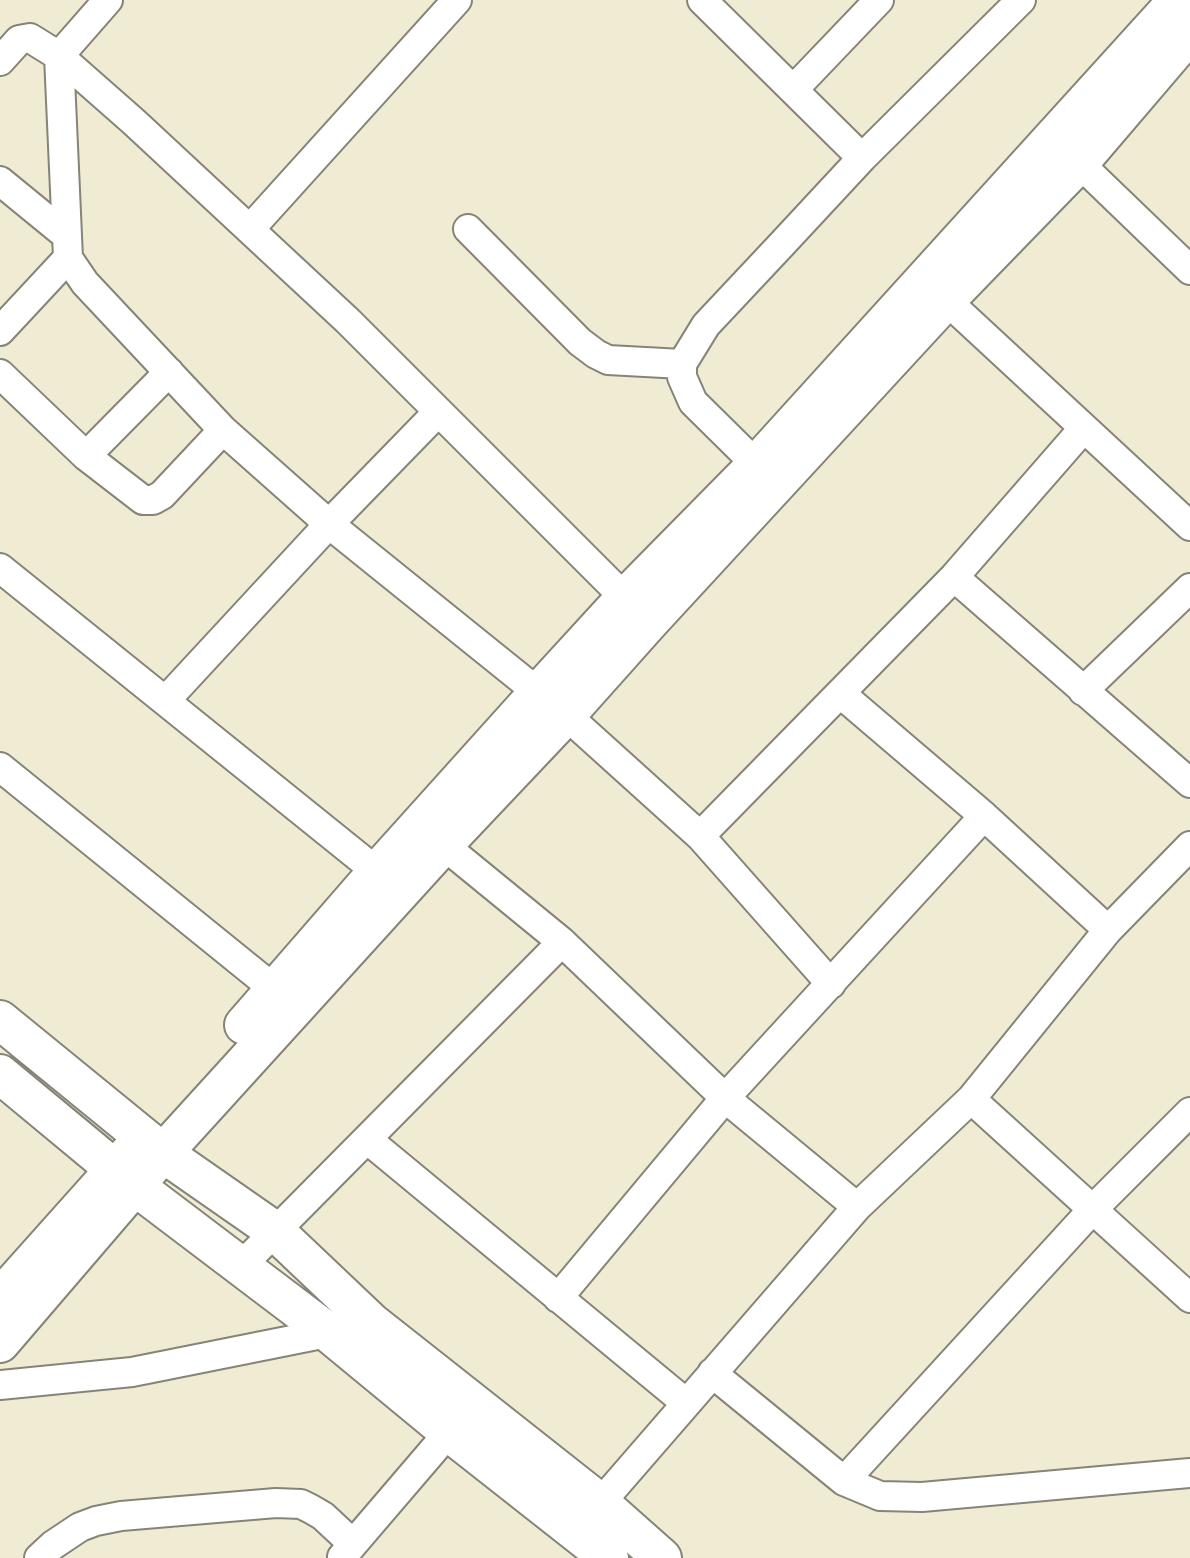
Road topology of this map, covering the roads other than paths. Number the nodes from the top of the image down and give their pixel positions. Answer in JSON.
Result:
{"nodes":[{"id":1,"x":108,"y":0,"type":"edge"},
{"id":2,"x":457,"y":0,"type":"edge"},
{"id":3,"x":702,"y":0,"type":"edge"},
{"id":4,"x":879,"y":0,"type":"edge"},
{"id":5,"x":1021,"y":0,"type":"edge"},
{"id":6,"x":1178,"y":0,"type":"edge"},
{"id":7,"x":1190,"y":33,"type":"edge"},
{"id":8,"x":59,"y":56,"type":"junction"},
{"id":9,"x":0,"y":61,"type":"edge"},
{"id":10,"x":793,"y":90,"type":"junction"},
{"id":11,"x":862,"y":158,"type":"junction"},
{"id":12,"x":1079,"y":163,"type":"junction"},
{"id":13,"x":0,"y":181,"type":"edge"},
{"id":14,"x":250,"y":229,"type":"junction"},
{"id":15,"x":468,"y":229,"type":"dead end"},
{"id":16,"x":67,"y":246,"type":"junction"},
{"id":17,"x":1190,"y":270,"type":"edge"},
{"id":18,"x":934,"y":289,"type":"junction"},
{"id":19,"x":0,"y":331,"type":"edge"},
{"id":20,"x":682,"y":364,"type":"junction"},
{"id":21,"x":169,"y":372,"type":"junction"},
{"id":22,"x":0,"y":374,"type":"edge"},
{"id":23,"x":438,"y":412,"type":"junction"},
{"id":24,"x":1083,"y":429,"type":"junction"},
{"id":25,"x":223,"y":430,"type":"junction"},
{"id":26,"x":86,"y":456,"type":"junction"},
{"id":27,"x":766,"y":475,"type":"junction"},
{"id":28,"x":329,"y":524,"type":"junction"},
{"id":29,"x":1190,"y":526,"type":"edge"},
{"id":30,"x":0,"y":568,"type":"edge"},
{"id":31,"x":954,"y":577,"type":"junction"},
{"id":32,"x":1190,"y":588,"type":"edge"},
{"id":33,"x":637,"y":610,"type":"junction"},
{"id":34,"x":1083,"y":691,"type":"junction"},
{"id":35,"x":841,"y":694,"type":"junction"},
{"id":36,"x":166,"y":700,"type":"junction"},
{"id":37,"x":552,"y":704,"type":"junction"},
{"id":38,"x":0,"y":767,"type":"edge"},
{"id":39,"x":1190,"y":783,"type":"edge"},
{"id":40,"x":985,"y":816,"type":"junction"},
{"id":41,"x":431,"y":835,"type":"junction"},
{"id":42,"x":700,"y":836,"type":"junction"},
{"id":43,"x":1190,"y":846,"type":"edge"},
{"id":44,"x":389,"y":882,"type":"junction"},
{"id":45,"x":1108,"y":930,"type":"junction"},
{"id":46,"x":562,"y":942,"type":"junction"},
{"id":47,"x":831,"y":984,"type":"junction"},
{"id":48,"x":286,"y":998,"type":"junction"},
{"id":49,"x":0,"y":1020,"type":"edge"},
{"id":50,"x":0,"y":1074,"type":"edge"},
{"id":51,"x":725,"y":1098,"type":"junction"},
{"id":52,"x":971,"y":1099,"type":"junction"},
{"id":53,"x":1190,"y":1112,"type":"edge"},
{"id":54,"x":368,"y":1140,"type":"junction"},
{"id":55,"x":153,"y":1145,"type":"junction"},
{"id":56,"x":125,"y":1177,"type":"junction"},
{"id":57,"x":857,"y":1207,"type":"junction"},
{"id":58,"x":1093,"y":1209,"type":"junction"},
{"id":59,"x":275,"y":1231,"type":"junction"},
{"id":60,"x":240,"y":1267,"type":"junction"},
{"id":61,"x":558,"y":1298,"type":"junction"},
{"id":62,"x":1190,"y":1298,"type":"edge"},
{"id":63,"x":372,"y":1323,"type":"junction"},
{"id":64,"x":2,"y":1324,"type":"edge"},
{"id":65,"x":329,"y":1333,"type":"junction"},
{"id":66,"x":712,"y":1373,"type":"junction"},
{"id":67,"x":0,"y":1385,"type":"edge"},
{"id":68,"x":686,"y":1403,"type":"junction"},
{"id":69,"x":449,"y":1432,"type":"junction"},
{"id":70,"x":1190,"y":1473,"type":"edge"},
{"id":71,"x":844,"y":1481,"type":"junction"},
{"id":72,"x":600,"y":1503,"type":"junction"},
{"id":73,"x":564,"y":1545,"type":"edge"},
{"id":74,"x":347,"y":1551,"type":"edge"},
{"id":75,"x":39,"y":1558,"type":"edge"},
{"id":76,"x":609,"y":1558,"type":"edge"},
{"id":77,"x":662,"y":1558,"type":"edge"}],
"edges":[{"from":1,"to":8,"type":"street"},
{"from":2,"to":14,"type":"street"},
{"from":3,"to":10,"type":"street"},
{"from":4,"to":10,"type":"street"},
{"from":5,"to":11,"type":"street"},
{"from":6,"to":18,"type":"street"},
{"from":7,"to":12,"type":"street"},
{"from":8,"to":9,"type":"street"},
{"from":8,"to":14,"type":"street"},
{"from":8,"to":16,"type":"street"},
{"from":10,"to":11,"type":"street"},
{"from":11,"to":20,"type":"street"},
{"from":12,"to":17,"type":"street"},
{"from":12,"to":18,"type":"street"},
{"from":13,"to":16,"type":"street"},
{"from":14,"to":23,"type":"street"},
{"from":15,"to":20,"type":"street"},
{"from":16,"to":19,"type":"street"},
{"from":16,"to":21,"type":"street"},
{"from":18,"to":24,"type":"street"},
{"from":18,"to":27,"type":"street"},
{"from":20,"to":27,"type":"street"},
{"from":21,"to":25,"type":"street"},
{"from":21,"to":26,"type":"street"},
{"from":22,"to":26,"type":"street"},
{"from":23,"to":28,"type":"street"},
{"from":23,"to":33,"type":"street"},
{"from":24,"to":29,"type":"street"},
{"from":24,"to":31,"type":"street"},
{"from":25,"to":26,"type":"street"},
{"from":25,"to":28,"type":"street"},
{"from":27,"to":33,"type":"street"},
{"from":28,"to":36,"type":"street"},
{"from":28,"to":37,"type":"street"},
{"from":30,"to":36,"type":"street"},
{"from":31,"to":34,"type":"street"},
{"from":31,"to":35,"type":"street"},
{"from":32,"to":34,"type":"street"},
{"from":33,"to":37,"type":"street"},
{"from":34,"to":39,"type":"street"},
{"from":35,"to":40,"type":"street"},
{"from":35,"to":42,"type":"street"},
{"from":36,"to":44,"type":"street"},
{"from":37,"to":41,"type":"street"},
{"from":37,"to":42,"type":"street"},
{"from":38,"to":48,"type":"street"},
{"from":40,"to":45,"type":"street"},
{"from":40,"to":47,"type":"street"},
{"from":41,"to":44,"type":"street"},
{"from":41,"to":46,"type":"street"},
{"from":42,"to":47,"type":"street"},
{"from":43,"to":45,"type":"street"},
{"from":44,"to":48,"type":"street"},
{"from":45,"to":52,"type":"street"},
{"from":46,"to":51,"type":"street"},
{"from":46,"to":54,"type":"street"},
{"from":47,"to":51,"type":"street"},
{"from":48,"to":55,"type":"street"},
{"from":49,"to":55,"type":"street"},
{"from":50,"to":56,"type":"street"},
{"from":51,"to":57,"type":"street"},
{"from":51,"to":61,"type":"street"},
{"from":52,"to":57,"type":"street"},
{"from":52,"to":58,"type":"street"},
{"from":53,"to":58,"type":"street"},
{"from":54,"to":59,"type":"street"},
{"from":54,"to":61,"type":"street"},
{"from":55,"to":56,"type":"street"},
{"from":55,"to":59,"type":"street"},
{"from":56,"to":60,"type":"street"},
{"from":56,"to":64,"type":"street"},
{"from":57,"to":66,"type":"street"},
{"from":58,"to":62,"type":"street"},
{"from":58,"to":71,"type":"street"},
{"from":59,"to":60,"type":"street"},
{"from":59,"to":63,"type":"street"},
{"from":60,"to":65,"type":"street"},
{"from":61,"to":68,"type":"street"},
{"from":63,"to":65,"type":"street"},
{"from":63,"to":72,"type":"street"},
{"from":65,"to":67,"type":"street"},
{"from":65,"to":69,"type":"street"},
{"from":66,"to":68,"type":"street"},
{"from":66,"to":71,"type":"street"},
{"from":68,"to":72,"type":"street"},
{"from":69,"to":73,"type":"street"},
{"from":69,"to":74,"type":"street"},
{"from":70,"to":71,"type":"street"},
{"from":72,"to":73,"type":"street"},
{"from":72,"to":77,"type":"street"},
{"from":73,"to":76,"type":"street"},
{"from":74,"to":75,"type":"street"}]}
